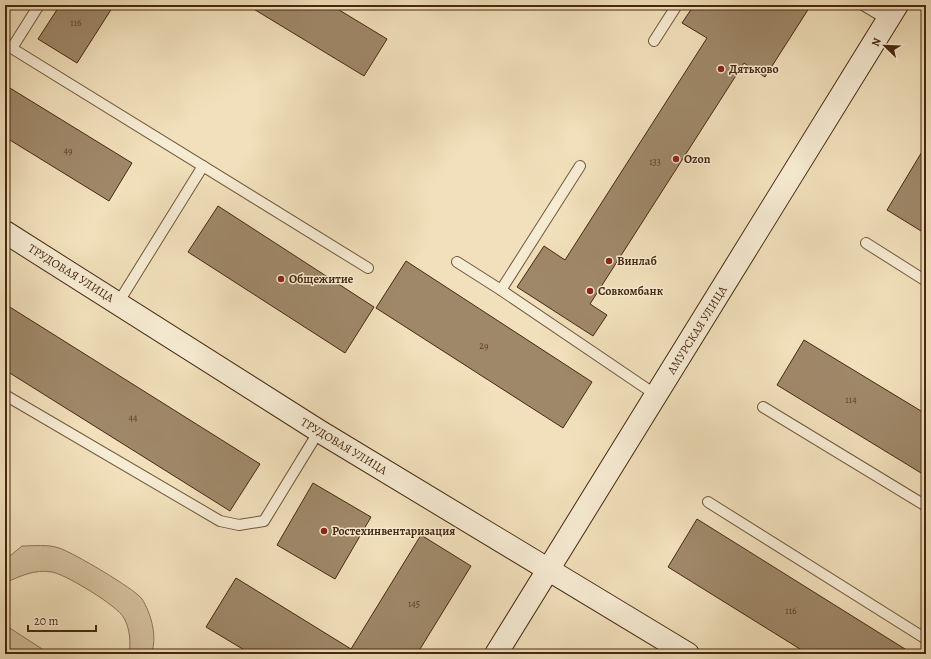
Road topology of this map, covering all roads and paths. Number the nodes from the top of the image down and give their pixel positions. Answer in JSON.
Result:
{"nodes":[{"id":1,"x":39,"y":5,"type":"edge"},
{"id":2,"x":677,"y":5,"type":"edge"},
{"id":3,"x":863,"y":5,"type":"edge"},
{"id":4,"x":892,"y":13,"type":"edge"},
{"id":5,"x":654,"y":42,"type":"dead end"},
{"id":6,"x":8,"y":46,"type":"edge"},
{"id":7,"x":203,"y":166,"type":"junction"},
{"id":8,"x":580,"y":166,"type":"dead end"},
{"id":9,"x":5,"y":232,"type":"edge"},
{"id":10,"x":866,"y":243,"type":"dead end"},
{"id":11,"x":457,"y":262,"type":"dead end"},
{"id":12,"x":368,"y":268,"type":"dead end"},
{"id":13,"x":926,"y":280,"type":"edge"},
{"id":14,"x":502,"y":290,"type":"junction"},
{"id":15,"x":118,"y":302,"type":"junction"},
{"id":16,"x":5,"y":395,"type":"edge"},
{"id":17,"x":656,"y":395,"type":"junction"},
{"id":18,"x":763,"y":407,"type":"dead end"},
{"id":19,"x":319,"y":431,"type":"junction"},
{"id":20,"x":708,"y":502,"type":"dead end"},
{"id":21,"x":926,"y":506,"type":"edge"},
{"id":22,"x":548,"y":569,"type":"junction"},
{"id":23,"x":926,"y":639,"type":"edge"},
{"id":24,"x":496,"y":654,"type":"edge"},
{"id":25,"x":688,"y":654,"type":"edge"}],
"edges":[{"from":1,"to":6,"type":"lane"},
{"from":2,"to":5,"type":"lane"},
{"from":3,"to":4,"type":"lane"},
{"from":4,"to":17,"type":"street","name":"АМУРСКАЯ УЛИЦА"},
{"from":6,"to":7,"type":"lane"},
{"from":7,"to":12,"type":"lane"},
{"from":7,"to":15,"type":"lane"},
{"from":8,"to":14,"type":"lane"},
{"from":9,"to":15,"type":"street","name":"ТРУДОВАЯ УЛИЦА"},
{"from":10,"to":13,"type":"lane"},
{"from":11,"to":14,"type":"lane"},
{"from":14,"to":17,"type":"lane"},
{"from":15,"to":19,"type":"street","name":"ТРУДОВАЯ УЛИЦА"},
{"from":16,"to":19,"type":"lane"},
{"from":17,"to":22,"type":"street","name":"АМУРСКАЯ УЛИЦА"},
{"from":18,"to":21,"type":"lane"},
{"from":19,"to":22,"type":"street","name":"ТРУДОВАЯ УЛИЦА"},
{"from":20,"to":23,"type":"lane"},
{"from":22,"to":24,"type":"street","name":"АМУРСКАЯ УЛИЦА"},
{"from":22,"to":25,"type":"street","name":"ТРУДОВАЯ УЛИЦА"}]}
